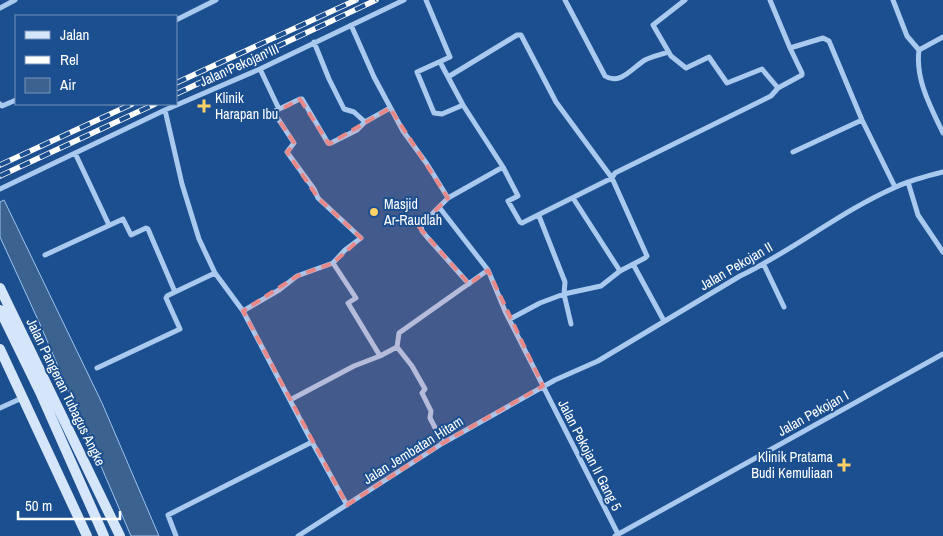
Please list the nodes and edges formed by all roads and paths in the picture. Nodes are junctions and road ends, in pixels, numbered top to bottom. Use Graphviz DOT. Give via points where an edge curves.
graph roads {
  1 [pos="15,0"];
  2 [pos="216,0"];
  3 [pos="404,0"];
  4 [pos="426,0"];
  5 [pos="565,0"];
  6 [pos="685,0"];
  7 [pos="770,0"];
  8 [pos="893,0"];
  9 [pos="0,8"];
  10 [pos="178,19"];
  11 [pos="351,25"];
  12 [pos="943,37"];
  13 [pos="314,42"];
  14 [pos="790,48"];
  15 [pos="919,50"];
  16 [pos="668,52"];
  17 [pos="440,62"];
  18 [pos="260,69"];
  19 [pos="448,77"];
  20 [pos="778,88"];
  21 [pos="15,101"];
  22 [pos="0,104"];
  23 [pos="178,104"];
  24 [pos="177,105"];
  25 [pos="462,105"];
  26 [pos="390,108"];
  27 [pos="279,109"];
  28 [pos="165,110"];
  29 [pos="862,120"];
  30 [pos="365,122"];
  31 [pos="943,133"];
  32 [pos="793,152"];
  33 [pos="75,154"];
  34 [pos="503,166"];
  35 [pos="943,172"];
  36 [pos="612,178"];
  37 [pos="908,182"];
  38 [pos="895,187"];
  39 [pos="0,189"];
  40 [pos="448,198"];
  41 [pos="573,198"];
  42 [pos="439,207"];
  43 [pos="538,216"];
  44 [pos="109,225"];
  45 [pos="943,252"];
  46 [pos="45,255"];
  47 [pos="333,263"];
  48 [pos="633,264"];
  49 [pos="764,265"];
  50 [pos="488,270"];
  51 [pos="620,271"];
  52 [pos="215,273"];
  53 [pos="470,284"];
  54 [pos="0,288"];
  55 [pos="175,292"];
  56 [pos="564,294"];
  57 [pos="784,307"];
  58 [pos="0,310"];
  59 [pos="243,311"];
  60 [pos="510,319"];
  61 [pos="664,321"];
  62 [pos="571,324"];
  63 [pos="397,347"];
  64 [pos="0,349"];
  65 [pos="943,354"];
  66 [pos="380,356"];
  67 [pos="97,368"];
  68 [pos="543,386"];
  69 [pos="22,398"];
  70 [pos="290,400"];
  71 [pos="0,408"];
  72 [pos="312,442"];
  73 [pos="443,443"];
  74 [pos="347,505"];
  75 [pos="616,535"];
  76 [pos="87,536"];
  77 [pos="104,536"];
  78 [pos="120,536"];
  79 [pos="176,536"];
  80 [pos="298,536"];
  1 -- 9 [label="street"];
  2 -- 10 [label="street"];
  3 -- 11 [label="street, Jalan Pekojan III"];
  4 -- 17 [label="street" via="450,57"];
  5 -- 16 [label="street" via="605,76 610,79 627,74 646,60"];
  6 -- 16 [label="street" via="653,25"];
  7 -- 14 [label="street"];
  8 -- 15 [label="street" via="906,36"];
  11 -- 13 [label="street, Jalan Pekojan III"];
  11 -- 26 [label="street"];
  12 -- 15 [label="street"];
  13 -- 18 [label="street, Jalan Pekojan III"];
  13 -- 30 [label="street" via="344,109 354,112"];
  14 -- 20 [label="street" via="802,74"];
  14 -- 29 [label="street" via="823,38 829,41"];
  15 -- 31 [label="street" via="919,76"];
  16 -- 20 [label="street" via="686,68 709,57 728,83 762,69"];
  17 -- 19 [label="street"];
  17 -- 25 [label="street" via="417,72 434,113 442,114"];
  18 -- 23 [label="street, Jalan Pekojan III"];
  18 -- 27 [label="street"];
  19 -- 25 [label="street"];
  19 -- 36 [label="street" via="517,35 521,36 556,102"];
  20 -- 36 [label="street" via="771,96 615,173"];
  21 -- 22 [label="street" via="6,106"];
  24 -- 28 [label="street, Jalan Pekojan III"];
  25 -- 34 [label="street"];
  26 -- 30 [label="street"];
  26 -- 40 [label="street"];
  27 -- 30 [label="street" via="302,100 328,143 357,130"];
  27 -- 47 [label="street" via="275,114 295,144 287,152 318,198 360,238"];
  28 -- 33 [label="street, Jalan Pekojan III"];
  28 -- 52 [label="street" via="182,184 199,239"];
  29 -- 32 [label="street"];
  29 -- 38 [label="street"];
  33 -- 39 [label="street, Jalan Pekojan III"];
  33 -- 44 [label="street"];
  34 -- 40 [label="street"];
  34 -- 43 [label="street" via="518,196 508,201 520,222"];
  35 -- 37 [label="street, Jalan Pekojan II"];
  36 -- 41 [label="street"];
  36 -- 48 [label="street" via="647,256"];
  37 -- 38 [label="street, Jalan Pekojan II"];
  37 -- 45 [label="street" via="918,215"];
  38 -- 49 [label="street, Jalan Pekojan II" via="831,222"];
  40 -- 42 [label="street"];
  41 -- 43 [label="street"];
  41 -- 51 [label="street"];
  42 -- 50 [label="street, Jalan Pekojan II Gang 5"];
  42 -- 53 [label="street" via="422,225 422,231"];
  43 -- 56 [label="street" via="565,282"];
  44 -- 46 [label="street"];
  44 -- 55 [label="street" via="123,219 131,235 148,229"];
  47 -- 59 [label="street" via="297,276"];
  47 -- 66 [label="street" via="356,298 348,302"];
  48 -- 51 [label="street"];
  48 -- 61 [label="street"];
  49 -- 57 [label="street"];
  49 -- 61 [label="street, Jalan Pekojan II"];
  50 -- 53 [label="street"];
  50 -- 60 [label="street, Jalan Pekojan II Gang 5"];
  51 -- 56 [label="street" via="601,286"];
  52 -- 55 [label="street"];
  52 -- 59 [label="street"];
  53 -- 63 [label="street" via="399,333"];
  54 -- 78 [label="street, Jalan Pangeran Tubagus Angke"];
  55 -- 67 [label="street" via="166,298 180,329"];
  56 -- 60 [label="street"];
  56 -- 62 [label="street"];
  58 -- 77 [label="street, Jalan Pangeran Tubagus Angke"];
  59 -- 70 [label="street"];
  60 -- 68 [label="street, Jalan Pekojan II Gang 5"];
  61 -- 68 [label="street, Jalan Pekojan II" via="598,361"];
  63 -- 66 [label="street"];
  63 -- 73 [label="street" via="425,390 422,393 431,411 430,418"];
  64 -- 69 [label="street"];
  65 -- 75 [label="street, Jalan Pekojan I"];
  66 -- 70 [label="street"];
  68 -- 73 [label="street, Jalan Jembatan Hitam"];
  68 -- 75 [label="street, Jalan Pekojan II Gang 5"];
  69 -- 71 [label="street"];
  69 -- 76 [label="street"];
  70 -- 72 [label="street"];
  72 -- 74 [label="street"];
  72 -- 79 [label="street" via="168,515"];
  73 -- 74 [label="street, Jalan Jembatan Hitam"];
  74 -- 80 [label="street, Jalan Jembatan Hitam"];
}
